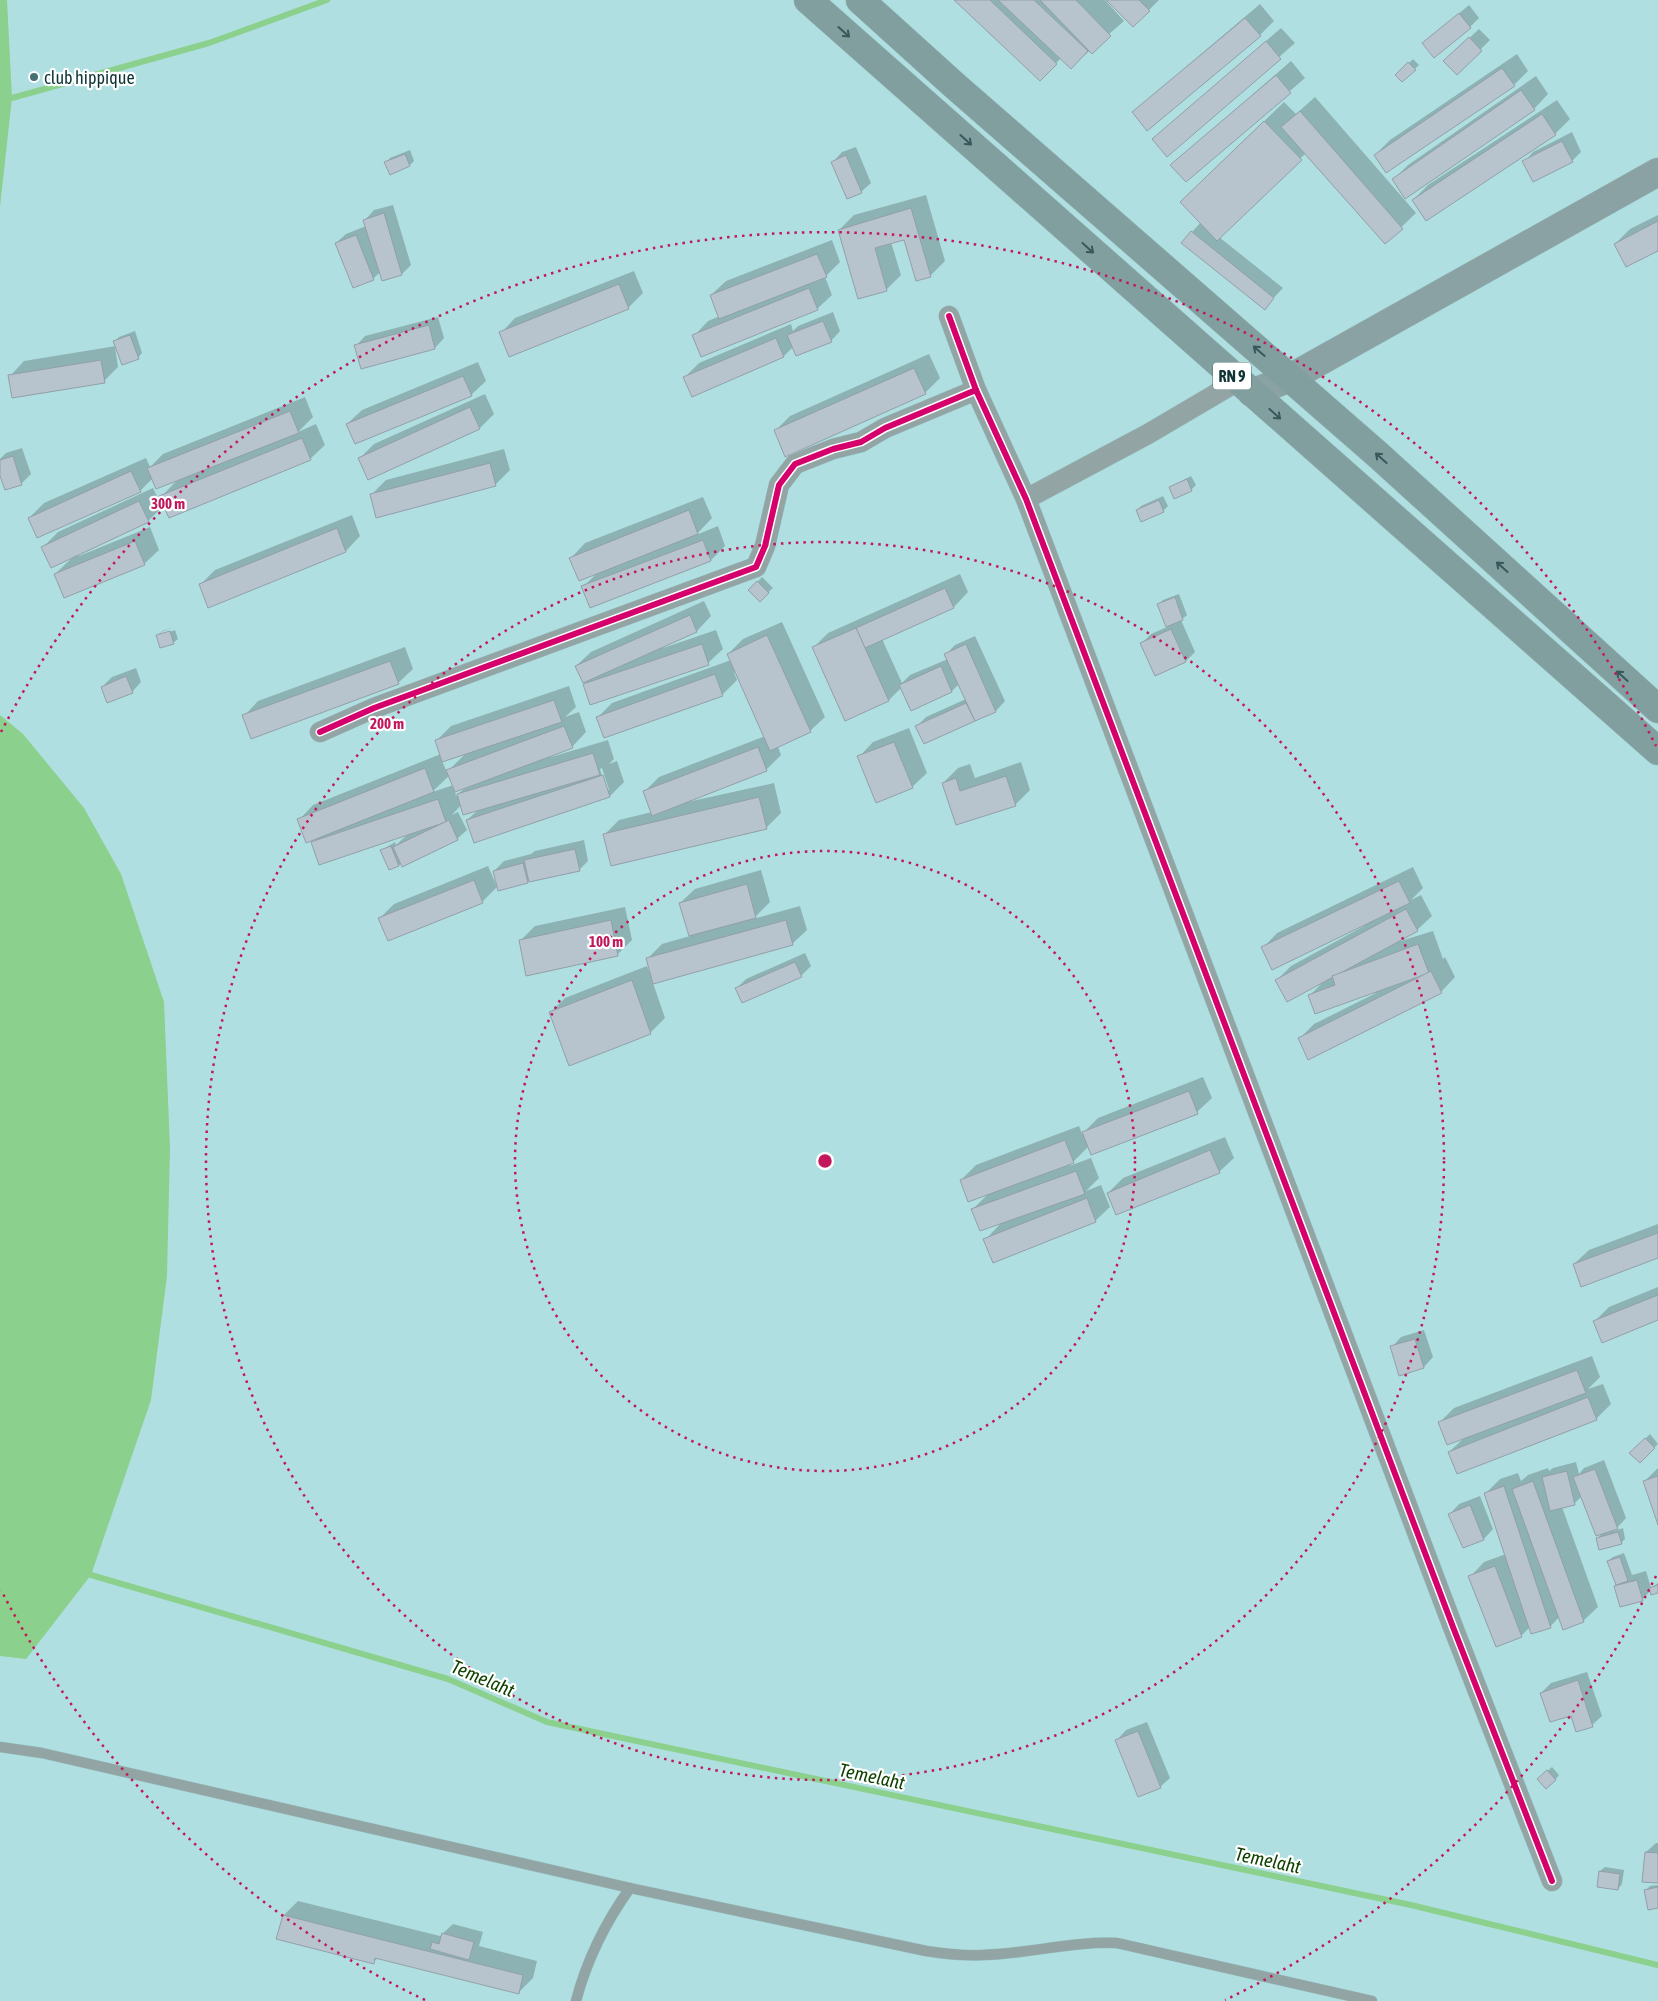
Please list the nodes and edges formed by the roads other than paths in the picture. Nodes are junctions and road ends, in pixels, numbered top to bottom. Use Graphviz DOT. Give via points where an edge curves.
graph roads {
  1 [pos="808,0"];
  2 [pos="860,0"];
  3 [pos="1658,172"];
  4 [pos="949,316"];
  5 [pos="1290,378"];
  6 [pos="1245,387"];
  7 [pos="976,390"];
  8 [pos="1026,499"];
  9 [pos="1658,709"];
  10 [pos="320,732"];
  11 [pos="1658,751"];
  12 [pos="0,1747"];
  13 [pos="1552,1881"];
  14 [pos="630,1888"];
  15 [pos="576,2001"];
  16 [pos="1372,2001"];
  1 -- 6 [label="highway, RN 9, one-way"];
  5 -- 2 [label="highway, RN 9, one-way"];
  3 -- 5 [label="main road"];
  4 -- 7 [label="street"];
  5 -- 6 [label="main road"];
  9 -- 5 [label="highway, RN 9, one-way"];
  6 -- 8 [label="street"];
  6 -- 11 [label="highway, RN 9, one-way"];
  7 -- 8 [label="street"];
  7 -- 10 [label="street" via="885,428 861,442 795,464 779,486 765,546 756,567 374,708"];
  8 -- 13 [label="street" via="1449,1618"];
  12 -- 14 [label="lane" via="42,1753"];
  14 -- 15 [label="lane" via="601,1931"];
  14 -- 16 [label="lane" via="955,1956 1080,1943 1136,1945"];
}
